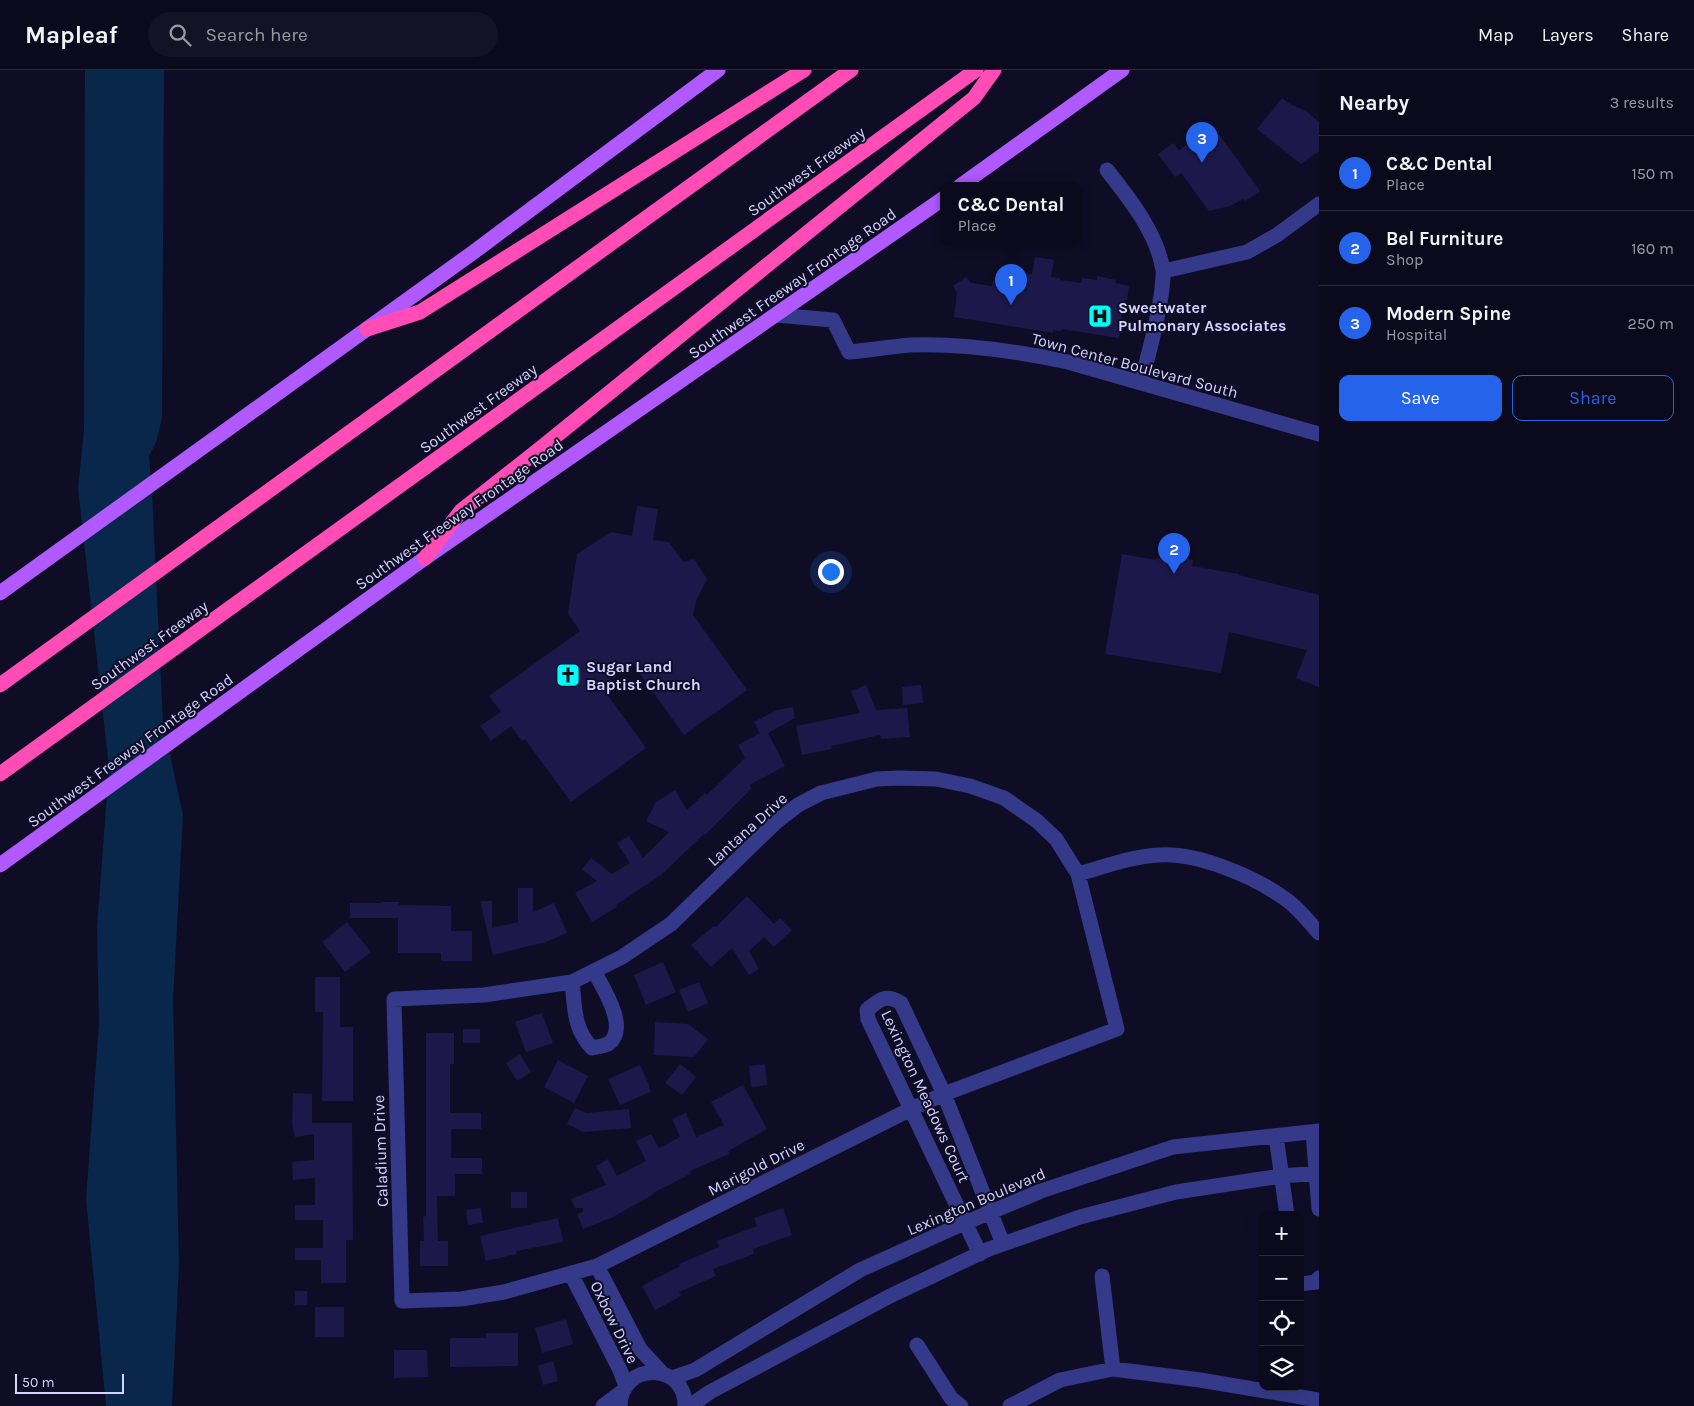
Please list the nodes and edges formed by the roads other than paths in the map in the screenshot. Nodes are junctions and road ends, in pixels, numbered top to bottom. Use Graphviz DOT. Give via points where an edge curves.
graph roads {
  1 [pos="718,70"];
  2 [pos="804,70"];
  3 [pos="851,70"];
  4 [pos="976,70"];
  5 [pos="994,70"];
  6 [pos="1122,70"];
  7 [pos="1108,170"];
  8 [pos="966,182"];
  9 [pos="940,201"];
  10 [pos="1319,204"];
  11 [pos="1164,271"];
  12 [pos="776,315"];
  13 [pos="367,329"];
  14 [pos="1141,384"];
  15 [pos="1319,434"];
  16 [pos="425,558"];
  17 [pos="1,592"];
  18 [pos="0,685"];
  19 [pos="0,774"];
  20 [pos="0,865"];
  21 [pos="1078,874"];
  22 [pos="1319,933"];
  23 [pos="594,971"];
  24 [pos="572,982"];
  25 [pos="394,999"];
  26 [pos="1117,1029"];
  27 [pos="944,1094"];
  28 [pos="911,1109"];
  29 [pos="1316,1132"];
  30 [pos="1276,1136"];
  31 [pos="1317,1173"];
  32 [pos="1281,1176"];
  33 [pos="1319,1209"];
  34 [pos="1286,1211"];
  35 [pos="991,1212"];
  36 [pos="965,1223"];
  37 [pos="1003,1244"];
  38 [pos="980,1254"];
  39 [pos="597,1266"];
  40 [pos="571,1274"];
  41 [pos="1102,1276"];
  42 [pos="1319,1278"];
  43 [pos="1304,1284"];
  44 [pos="402,1301"];
  45 [pos="917,1344"];
  46 [pos="1113,1369"];
  47 [pos="668,1376"];
  48 [pos="1259,1387"];
  49 [pos="1298,1391"];
  50 [pos="623,1395"];
  51 [pos="1319,1400"];
  52 [pos="603,1406"];
  53 [pos="685,1406"];
  54 [pos="690,1406"];
  55 [pos="961,1406"];
  56 [pos="1010,1406"];
  1 -- 13 [label="main road"];
  2 -- 13 [label="highway" via="420,312"];
  3 -- 18 [label="highway"];
  4 -- 19 [label="highway, Southwest Freeway"];
  5 -- 16 [label="highway" via="974,98 461,511"];
  6 -- 8 [label="main road"];
  7 -- 11 [label="street" via="1152,236"];
  9 -- 12 [label="main road, Southwest Freeway Frontage Road"];
  10 -- 11 [label="street" via="1247,252"];
  11 -- 14 [label="street" via="1160,306"];
  12 -- 14 [label="street, Town Center Boulevard South" via="833,320 849,352 910,346 986,348 1068,362"];
  12 -- 16 [label="main road, Southwest Freeway Frontage Road"];
  13 -- 17 [label="main road"];
  14 -- 15 [label="street, Town Center Boulevard South"];
  16 -- 20 [label="main road, Southwest Freeway Frontage Road"];
  21 -- 22 [label="street" via="1160,855 1214,863 1286,898"];
  21 -- 23 [label="street, Lantana Drive" via="1056,839 1004,798 936,779 877,779 821,793 798,805 776,822 671,924 622,958"];
  21 -- 26 [label="street, Lantana Drive"];
  23 -- 24 [label="street, Lantana Drive"];
  23 -- 24 [label="street" via="616,1016 616,1034 608,1044 592,1048 584,1039 578,1026"];
  24 -- 25 [label="street, Lantana Drive" via="484,995"];
  25 -- 44 [label="street, Caladium Drive"];
  26 -- 27 [label="street, Marigold Drive"];
  27 -- 28 [label="street, Marigold Drive"];
  27 -- 28 [label="street, Lexington Meadows Court" via="901,1003 893,998 880,999 867,1010 868,1019"];
  27 -- 35 [label="street, Lexington Meadows Court"];
  28 -- 36 [label="street, Lexington Meadows Court"];
  28 -- 39 [label="street, Marigold Drive"];
  29 -- 30 [label="street, Lexington Boulevard"];
  29 -- 31 [label="street"];
  30 -- 32 [label="street"];
  30 -- 35 [label="street, Lexington Boulevard" via="1174,1148 1041,1191"];
  31 -- 32 [label="street"];
  31 -- 33 [label="street"];
  32 -- 34 [label="street"];
  32 -- 37 [label="street" via="1176,1192 1080,1218"];
  35 -- 36 [label="street, Lexington Boulevard"];
  35 -- 37 [label="street, Lexington Meadows Court"];
  36 -- 38 [label="street, Lexington Meadows Court"];
  36 -- 47 [label="street, Lexington Boulevard" via="860,1270 695,1370"];
  37 -- 38 [label="street"];
  38 -- 54 [label="street" via="890,1296 710,1392"];
  39 -- 40 [label="street, Marigold Drive"];
  39 -- 47 [label="street, Oxbow Drive" via="640,1349"];
  40 -- 44 [label="street, Marigold Drive" via="504,1292"];
  40 -- 50 [label="street, Oxbow Drive" via="620,1370"];
  41 -- 46 [label="street"];
  42 -- 43 [label="street" via="1316,1282"];
  45 -- 55 [label="street" via="952,1398"];
  46 -- 48 [label="street"];
  46 -- 56 [label="street" via="1060,1380"];
  47 -- 50 [label="street, Lexington Boulevard" via="646,1372 631,1380"];
  47 -- 53 [label="street, Oxbow Drive" via="683,1392"];
  49 -- 51 [label="street"];
  50 -- 52 [label="street"];
}
